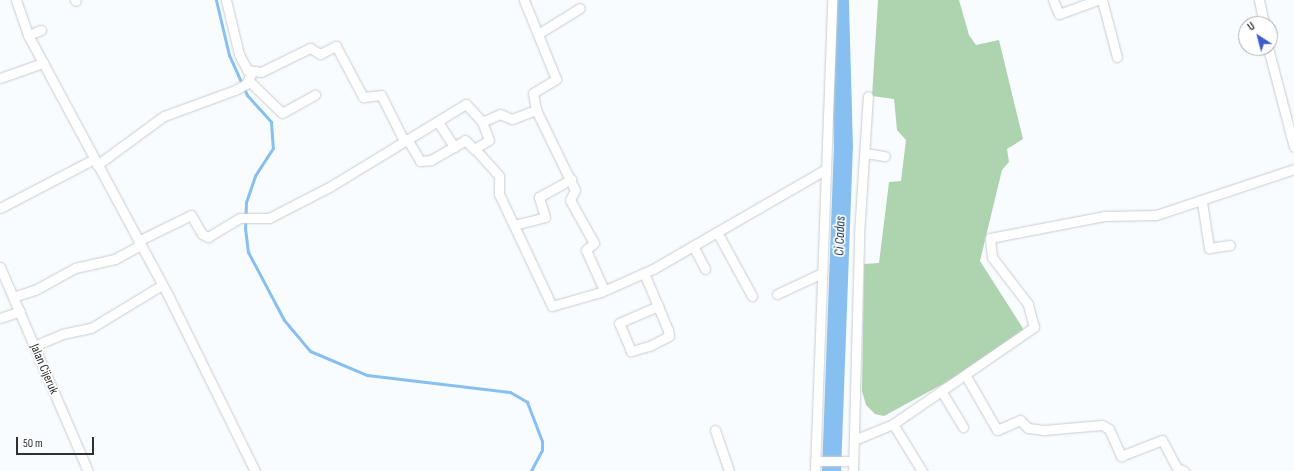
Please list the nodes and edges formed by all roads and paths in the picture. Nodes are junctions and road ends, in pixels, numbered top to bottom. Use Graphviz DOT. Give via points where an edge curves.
graph roads {
  1 [pos="16,0"];
  2 [pos="226,0"];
  3 [pos="524,0"];
  4 [pos="832,0"];
  5 [pos="1053,0"];
  6 [pos="1097,0"];
  7 [pos="1102,0"];
  8 [pos="1260,0"];
  9 [pos="580,8"];
  10 [pos="1263,16"];
  11 [pos="41,30"];
  12 [pos="538,34"];
  13 [pos="28,35"];
  14 [pos="1270,56"];
  15 [pos="1117,57"];
  16 [pos="43,63"];
  17 [pos="0,78"];
  18 [pos="246,81"];
  19 [pos="315,95"];
  20 [pos="868,96"];
  21 [pos="536,110"];
  22 [pos="438,122"];
  23 [pos="482,122"];
  24 [pos="405,140"];
  25 [pos="454,147"];
  26 [pos="1294,147"];
  27 [pos="475,149"];
  28 [pos="865,154"];
  29 [pos="885,156"];
  30 [pos="95,162"];
  31 [pos="826,169"];
  32 [pos="1294,169"];
  33 [pos="571,179"];
  34 [pos="1202,202"];
  35 [pos="0,208"];
  36 [pos="514,225"];
  37 [pos="717,232"];
  38 [pos="139,243"];
  39 [pos="1230,245"];
  40 [pos="692,246"];
  41 [pos="0,267"];
  42 [pos="705,269"];
  43 [pos="644,273"];
  44 [pos="822,273"];
  45 [pos="162,285"];
  46 [pos="604,290"];
  47 [pos="777,294"];
  48 [pos="752,296"];
  49 [pos="13,297"];
  50 [pos="658,306"];
  51 [pos="20,311"];
  52 [pos="0,318"];
  53 [pos="34,346"];
  54 [pos="966,376"];
  55 [pos="942,392"];
  56 [pos="893,424"];
  57 [pos="963,427"];
  58 [pos="715,430"];
  59 [pos="854,440"];
  60 [pos="851,460"];
  61 [pos="818,461"];
  62 [pos="88,471"];
  63 [pos="255,471"];
  64 [pos="729,471"];
  65 [pos="815,471"];
  66 [pos="853,471"];
  67 [pos="922,471"];
  68 [pos="1184,471"];
  1 -- 13 [label="street"];
  2 -- 18 [label="street"];
  3 -- 12 [label="street"];
  4 -- 31 [label="street"];
  5 -- 6 [label="street" via="1059,14"];
  7 -- 15 [label="street"];
  8 -- 10 [label="street"];
  9 -- 12 [label="street"];
  11 -- 13 [label="street"];
  12 -- 21 [label="street" via="556,79 533,93"];
  13 -- 16 [label="street"];
  14 -- 26 [label="street"];
  16 -- 17 [label="street"];
  16 -- 30 [label="street"];
  18 -- 19 [label="street" via="282,113"];
  18 -- 24 [label="street" via="310,48 320,54 336,46 363,97 381,95"];
  18 -- 30 [label="street" via="164,116"];
  20 -- 28 [label="street"];
  21 -- 23 [label="street" via="512,119 500,114"];
  21 -- 33 [label="street"];
  22 -- 23 [label="street" via="468,104"];
  22 -- 24 [label="street"];
  22 -- 25 [label="street"];
  23 -- 27 [label="street" via="491,139"];
  24 -- 25 [label="street" via="422,161 433,159"];
  24 -- 38 [label="street" via="331,186 269,218 243,217 208,237 202,234 191,215"];
  25 -- 27 [label="street" via="466,140"];
  27 -- 36 [label="street" via="499,176 499,194"];
  28 -- 29 [label="street"];
  28 -- 59 [label="street"];
  30 -- 35 [label="street"];
  30 -- 38 [label="street"];
  31 -- 37 [label="street"];
  31 -- 44 [label="street"];
  32 -- 34 [label="street"];
  33 -- 36 [label="street" via="539,197 545,217"];
  33 -- 46 [label="street" via="575,192 570,200 594,243 586,250"];
  34 -- 39 [label="street" via="1209,248"];
  34 -- 54 [label="street" via="1156,215 1104,216 990,238 992,256 1028,304 1035,324"];
  36 -- 46 [label="street" via="550,305"];
  37 -- 40 [label="street"];
  37 -- 48 [label="street"];
  38 -- 45 [label="street"];
  38 -- 49 [label="street" via="115,259 75,268 35,290"];
  40 -- 42 [label="street"];
  40 -- 43 [label="street"];
  41 -- 49 [label="street, Jalan Cijeruk"];
  43 -- 46 [label="street"];
  43 -- 50 [label="street"];
  44 -- 47 [label="street"];
  44 -- 61 [label="street"];
  45 -- 53 [label="street" via="91,328 62,334"];
  45 -- 63 [label="street"];
  49 -- 51 [label="street, Jalan Cijeruk"];
  50 -- 50 [label="street" via="669,336 631,351 619,323"];
  51 -- 52 [label="street"];
  51 -- 53 [label="street, Jalan Cijeruk"];
  53 -- 62 [label="street, Jalan Cijeruk"];
  54 -- 55 [label="street"];
  54 -- 68 [label="street" via="997,430 1020,420 1028,428 1044,430 1102,425 1109,429 1121,456 1162,440 1177,468"];
  55 -- 56 [label="street"];
  55 -- 57 [label="street"];
  56 -- 59 [label="street"];
  56 -- 67 [label="street"];
  58 -- 64 [label="street"];
  59 -- 60 [label="street"];
  60 -- 61 [label="street"];
  60 -- 66 [label="street"];
  61 -- 65 [label="street"];
}
